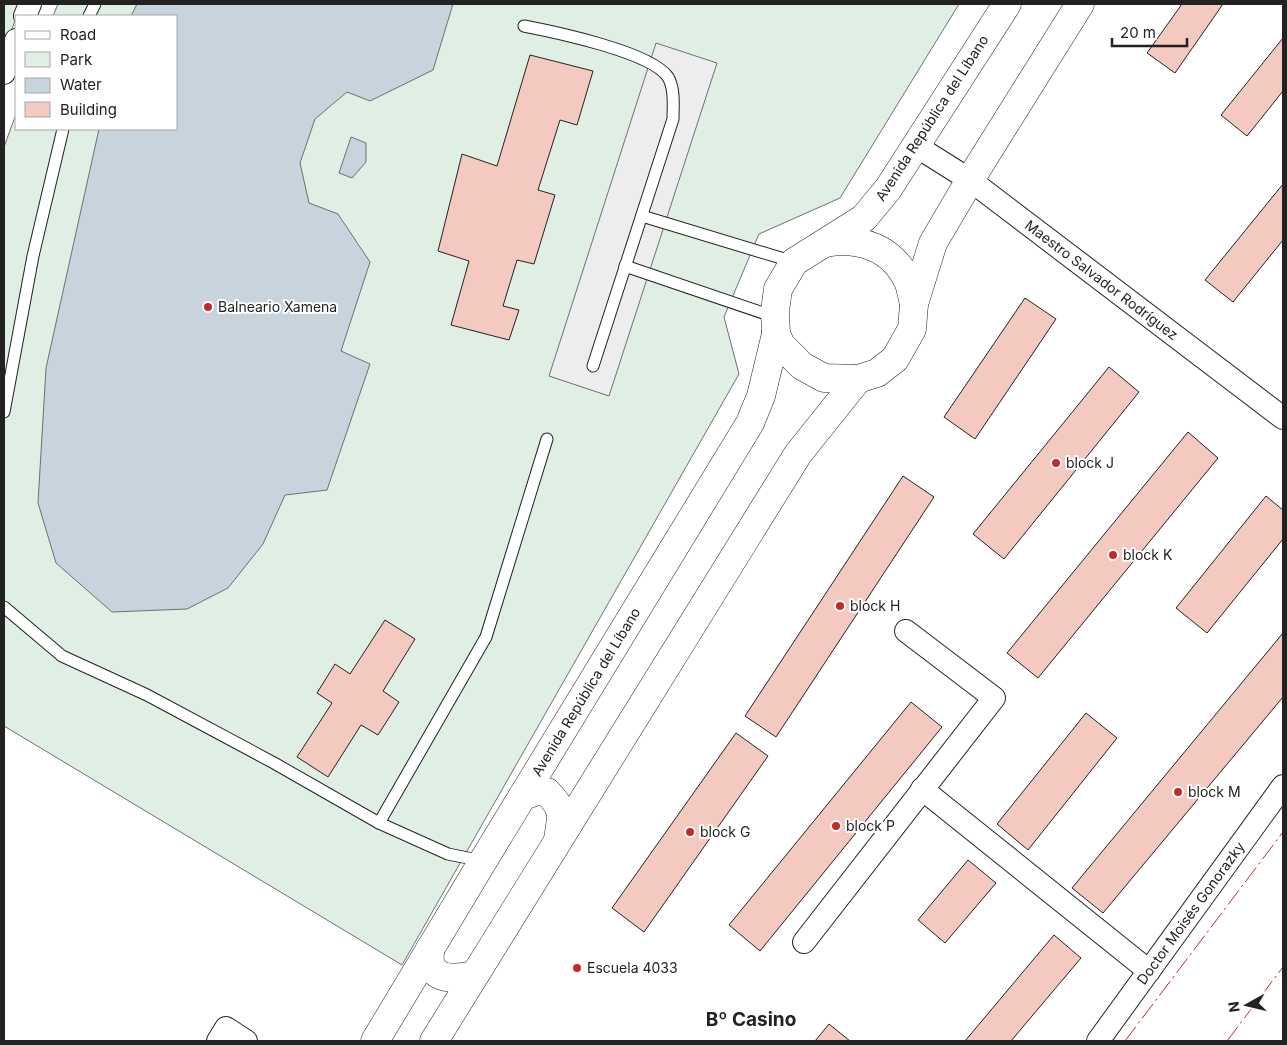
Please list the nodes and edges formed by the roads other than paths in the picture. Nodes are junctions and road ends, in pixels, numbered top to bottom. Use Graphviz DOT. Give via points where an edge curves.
graph roads {
  1 [pos="1008,4"];
  2 [pos="1080,4"];
  3 [pos="524,26"];
  4 [pos="15,43"];
  5 [pos="4,73"];
  6 [pos="63,130"];
  7 [pos="916,146"];
  8 [pos="970,180"];
  9 [pos="642,216"];
  10 [pos="825,243"];
  11 [pos="794,262"];
  12 [pos="625,266"];
  13 [pos="914,304"];
  14 [pos="776,326"];
  15 [pos="593,366"];
  16 [pos="858,379"];
  17 [pos="4,412"];
  18 [pos="1283,418"];
  19 [pos="547,439"];
  20 [pos="4,607"];
  21 [pos="906,631"];
  22 [pos="1283,786"];
  23 [pos="922,788"];
  24 [pos="523,796"];
  25 [pos="379,823"];
  26 [pos="558,841"];
  27 [pos="483,861"];
  28 [pos="804,942"];
  29 [pos="430,949"];
  30 [pos="1149,971"];
  31 [pos="475,975"];
  32 [pos="222,1035"];
  33 [pos="246,1041"];
  34 [pos="376,1041"];
  35 [pos="434,1041"];
  36 [pos="1098,1041"];
  1 -- 7 [label="street, Avenida República del Líbano"];
  2 -- 8 [label="street"];
  3 -- 9 [label="lane" via="574,36 639,57 658,67 668,78 673,96 673,119"];
  4 -- 5 [label="street"];
  6 -- 17 [label="lane"];
  7 -- 8 [label="street, Maestro Salvador Rodríguez"];
  7 -- 10 [label="street, Avenida República del Líbano" via="864,218"];
  8 -- 13 [label="street" via="934,243"];
  8 -- 18 [label="street, Maestro Salvador Rodríguez"];
  9 -- 11 [label="lane"];
  9 -- 12 [label="lane"];
  10 -- 11 [label="street"];
  10 -- 13 [label="street" via="840,240 870,244 892,258 909,282"];
  11 -- 14 [label="street" via="778,289"];
  12 -- 14 [label="lane"];
  12 -- 15 [label="lane"];
  13 -- 16 [label="street" via="912,329 895,359 877,373"];
  14 -- 16 [label="street" via="781,345 802,366 824,378"];
  14 -- 24 [label="street, Avenida República del Líbano" via="761,396 750,423"];
  16 -- 26 [label="street" via="798,454"];
  19 -- 25 [label="lane" via="486,637"];
  20 -- 25 [label="lane" via="62,656 147,695"];
  21 -- 23 [label="street" via="994,698"];
  22 -- 30 [label="street, Doctor Moisés Gonorazky"];
  23 -- 28 [label="street"];
  23 -- 30 [label="street"];
  24 -- 26 [label="street" via="537,791 547,792 558,803 561,815"];
  24 -- 27 [label="street, Avenida República del Líbano"];
  25 -- 27 [label="lane" via="448,854"];
  26 -- 31 [label="street"];
  27 -- 29 [label="street, Avenida República del Líbano"];
  29 -- 31 [label="street" via="430,964 436,973 449,979"];
  29 -- 34 [label="street, Avenida República del Líbano"];
  30 -- 36 [label="street, Doctor Moisés Gonorazky"];
  31 -- 35 [label="street"];
  32 -- 33 [label="street"];
}
